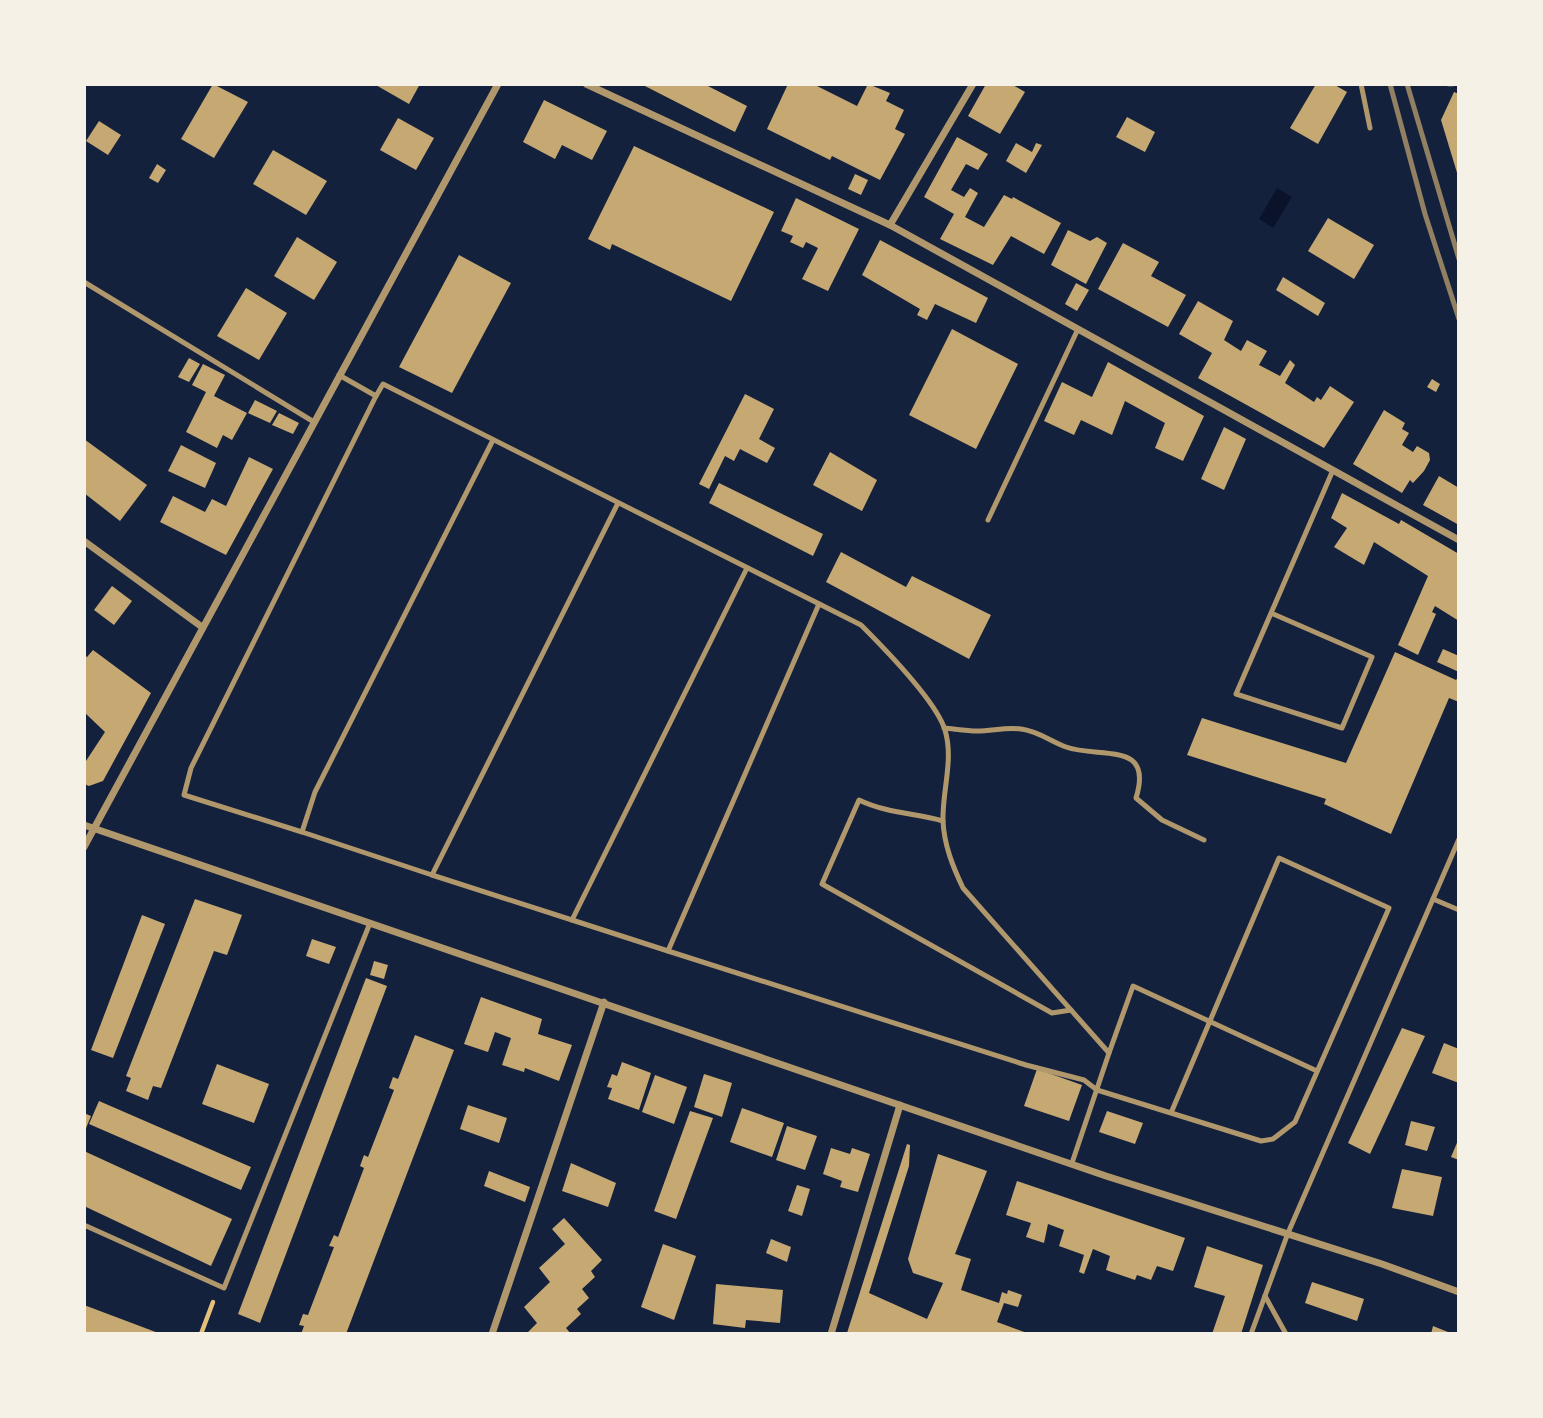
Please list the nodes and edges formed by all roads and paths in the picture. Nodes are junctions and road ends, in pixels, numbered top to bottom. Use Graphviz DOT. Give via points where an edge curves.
graph roads {
  1 [pos="498,84"];
  2 [pos="586,84"];
  3 [pos="973,84"];
  4 [pos="1361,84"];
  5 [pos="1370,128"];
  6 [pos="890,225"];
  7 [pos="84,282"];
  8 [pos="1078,329"];
  9 [pos="339,375"];
  10 [pos="376,396"];
  11 [pos="314,422"];
  12 [pos="493,440"];
  13 [pos="1333,470"];
  14 [pos="618,503"];
  15 [pos="988,520"];
  16 [pos="1459,540"];
  17 [pos="84,541"];
  18 [pos="747,568"];
  19 [pos="819,604"];
  20 [pos="1271,613"];
  21 [pos="202,627"];
  22 [pos="944,728"];
  23 [pos="943,821"];
  24 [pos="84,825"];
  25 [pos="92,829"];
  26 [pos="302,832"];
  27 [pos="1459,839"];
  28 [pos="1203,840"];
  29 [pos="84,847"];
  30 [pos="432,875"];
  31 [pos="1433,899"];
  32 [pos="1459,910"];
  33 [pos="572,919"];
  34 [pos="370,923"];
  35 [pos="668,951"];
  36 [pos="604,1002"];
  37 [pos="1071,1010"];
  38 [pos="1210,1021"];
  39 [pos="1109,1052"];
  40 [pos="1317,1071"];
  41 [pos="1097,1090"];
  42 [pos="900,1105"];
  43 [pos="1171,1113"];
  44 [pos="1072,1163"];
  45 [pos="84,1225"];
  46 [pos="1288,1233"];
  47 [pos="219,1286"];
  48 [pos="1459,1292"];
  49 [pos="1265,1296"];
  50 [pos="201,1334"];
  51 [pos="492,1334"];
  52 [pos="831,1334"];
  53 [pos="1251,1334"];
  54 [pos="1286,1334"];
  1 -- 9 [label="street"];
  2 -- 6 [label="street"];
  3 -- 6 [label="street"];
  4 -- 5 [label="lane"];
  6 -- 8 [label="street"];
  7 -- 11 [label="lane"];
  8 -- 13 [label="street"];
  8 -- 15 [label="lane"];
  9 -- 10 [label="lane"];
  9 -- 11 [label="street"];
  10 -- 12 [label="lane" via="383,384"];
  10 -- 26 [label="lane" via="191,768 184,795"];
  11 -- 21 [label="street"];
  12 -- 14 [label="lane"];
  12 -- 26 [label="lane" via="315,792"];
  13 -- 16 [label="street"];
  13 -- 20 [label="lane"];
  14 -- 18 [label="lane"];
  14 -- 30 [label="lane"];
  17 -- 21 [label="street"];
  18 -- 19 [label="lane"];
  18 -- 33 [label="lane"];
  19 -- 22 [label="lane" via="861,625"];
  19 -- 35 [label="lane"];
  20 -- 20 [label="lane" via="1236,694 1342,728 1372,657"];
  21 -- 25 [label="street"];
  22 -- 23 [label="lane" via="949,750"];
  22 -- 28 [label="lane" via="1021,729 1044,734 1067,747 1120,754 1136,764 1142,779 1136,798 1147,810"];
  23 -- 37 [label="lane" via="950,861 963,888"];
  23 -- 37 [label="lane" via="882,811 859,800 822,884 1052,1013"];
  24 -- 25 [label="street"];
  25 -- 29 [label="street"];
  25 -- 34 [label="street"];
  26 -- 30 [label="lane"];
  27 -- 31 [label="lane"];
  30 -- 33 [label="lane"];
  31 -- 32 [label="lane"];
  31 -- 46 [label="lane"];
  33 -- 35 [label="lane"];
  34 -- 36 [label="street"];
  34 -- 47 [label="lane" via="224,1288"];
  35 -- 41 [label="lane" via="1084,1080"];
  36 -- 42 [label="street"];
  36 -- 51 [label="street"];
  37 -- 39 [label="lane"];
  38 -- 39 [label="lane" via="1133,986"];
  38 -- 40 [label="lane"];
  38 -- 40 [label="lane" via="1279,858 1389,908"];
  38 -- 43 [label="lane"];
  39 -- 41 [label="lane"];
  40 -- 43 [label="lane" via="1295,1122 1273,1139 1261,1141"];
  41 -- 43 [label="lane"];
  41 -- 44 [label="lane"];
  42 -- 44 [label="street"];
  42 -- 52 [label="street"];
  44 -- 46 [label="street"];
  45 -- 47 [label="lane"];
  46 -- 48 [label="street"];
  46 -- 49 [label="lane"];
  47 -- 50 [label="path"];
  49 -- 53 [label="lane"];
  49 -- 54 [label="lane"];
}
